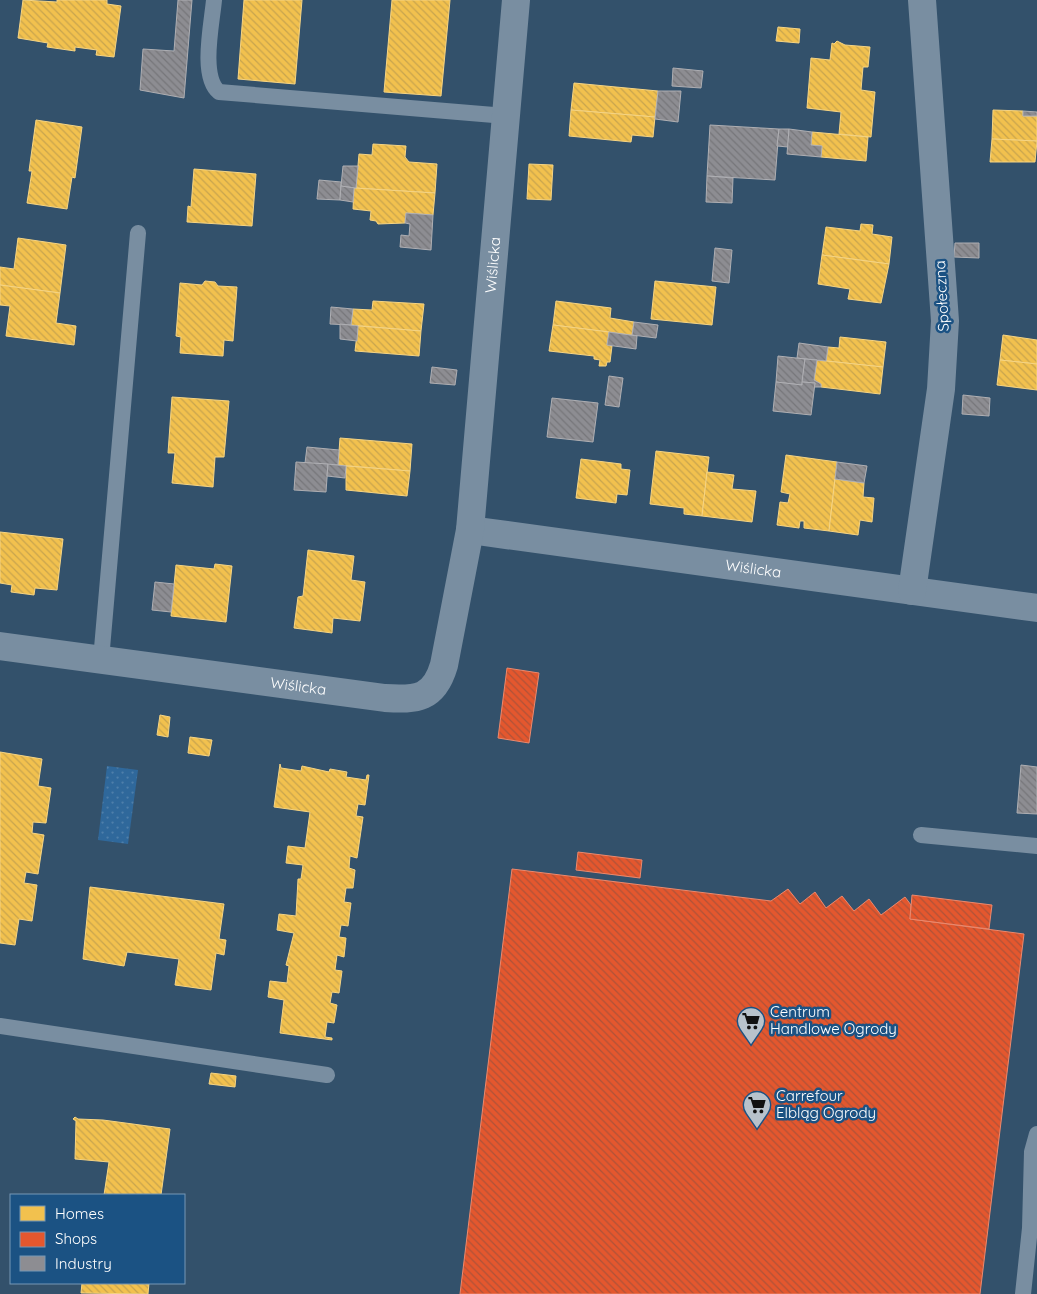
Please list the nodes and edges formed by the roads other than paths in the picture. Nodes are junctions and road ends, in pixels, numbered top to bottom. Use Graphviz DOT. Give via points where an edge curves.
graph roads {
  1 [pos="214,0"];
  2 [pos="516,0"];
  3 [pos="922,0"];
  4 [pos="506,116"];
  5 [pos="138,233"];
  6 [pos="470,530"];
  7 [pos="912,591"];
  8 [pos="1037,608"];
  9 [pos="0,646"];
  10 [pos="101,660"];
  11 [pos="921,835"];
  12 [pos="1037,846"];
  13 [pos="0,1026"];
  14 [pos="326,1075"];
  15 [pos="1037,1134"];
  16 [pos="1037,1203"];
  17 [pos="1030,1228"];
  18 [pos="1023,1294"];
  1 -- 4 [label="lane" via="208,74 218,92"];
  2 -- 4 [label="street, Wiślicka"];
  3 -- 7 [label="street, Społeczna" via="945,329 941,389"];
  4 -- 6 [label="street, Wiślicka"];
  5 -- 10 [label="lane"];
  6 -- 7 [label="street, Wiślicka"];
  6 -- 10 [label="street, Wiślicka" via="454,621 440,677 429,692 414,698 386,698"];
  7 -- 8 [label="street, Wiślicka"];
  9 -- 10 [label="street, Wiślicka"];
  11 -- 12 [label="lane"];
  13 -- 14 [label="lane"];
  15 -- 17 [label="lane" via="1032,1152"];
  16 -- 17 [label="lane"];
  17 -- 18 [label="lane"];
}
